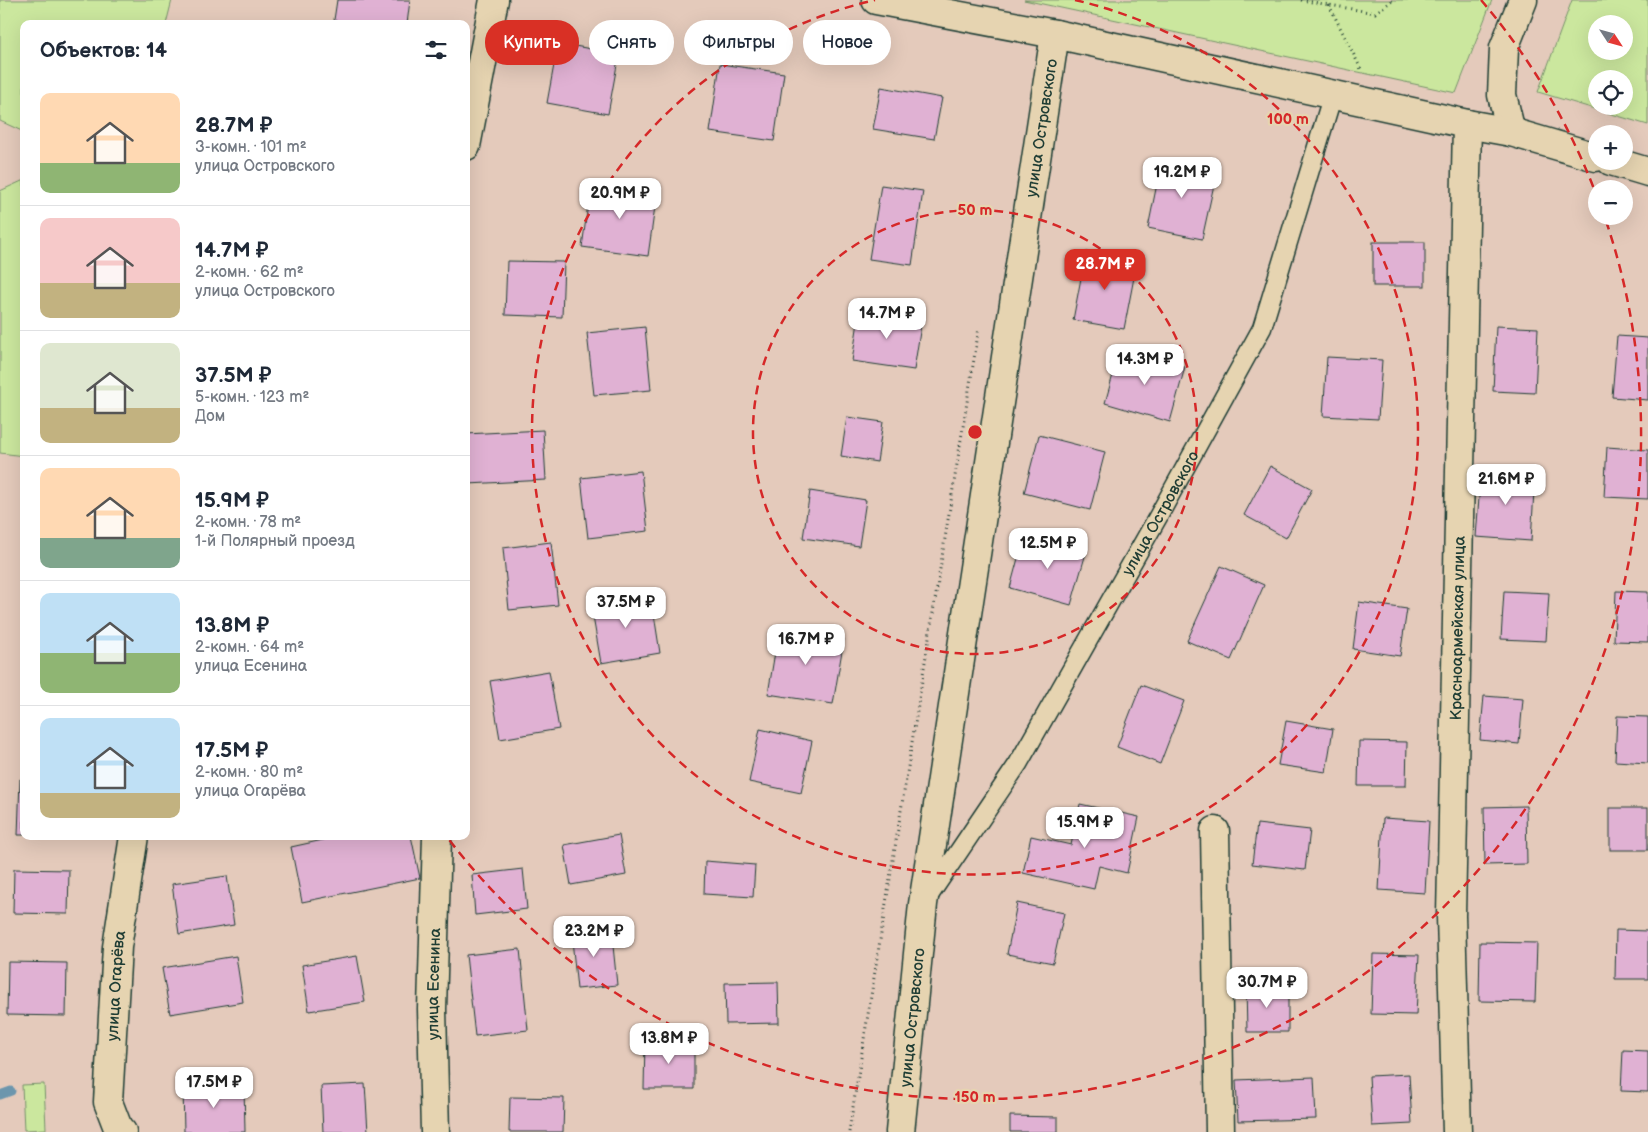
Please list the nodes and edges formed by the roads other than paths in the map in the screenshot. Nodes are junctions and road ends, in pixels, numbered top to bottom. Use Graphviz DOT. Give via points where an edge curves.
graph roads {
  1 [pos="494,0"];
  2 [pos="876,0"];
  3 [pos="1523,0"];
  4 [pos="1055,34"];
  5 [pos="1333,94"];
  6 [pos="1467,124"];
  7 [pos="470,125"];
  8 [pos="1511,132"];
  9 [pos="1588,155"];
  10 [pos="1633,168"];
  11 [pos="1648,172"];
  12 [pos="1215,831"];
  13 [pos="133,840"];
  14 [pos="437,840"];
  15 [pos="924,904"];
  16 [pos="122,1132"];
  17 [pos="435,1132"];
  18 [pos="900,1132"];
  19 [pos="1220,1132"];
  20 [pos="1457,1132"];
  1 -- 7 [label="street"];
  2 -- 4 [label="street"];
  3 -- 8 [label="street" via="1504,48 1502,95"];
  4 -- 5 [label="street"];
  4 -- 15 [label="street, улица Островского"];
  5 -- 6 [label="street"];
  5 -- 15 [label="lane, улица Островского" via="1262,328 1018,764"];
  6 -- 8 [label="street"];
  6 -- 20 [label="street, Красноармейская улица" via="1451,916"];
  8 -- 9 [label="street"];
  10 -- 11 [label="street"];
  12 -- 19 [label="street"];
  13 -- 16 [label="street, улица Огарёва" via="117,947 108,1102"];
  14 -- 17 [label="street, улица Есенина" via="432,1009"];
  15 -- 18 [label="street, улица Островского"];
}
